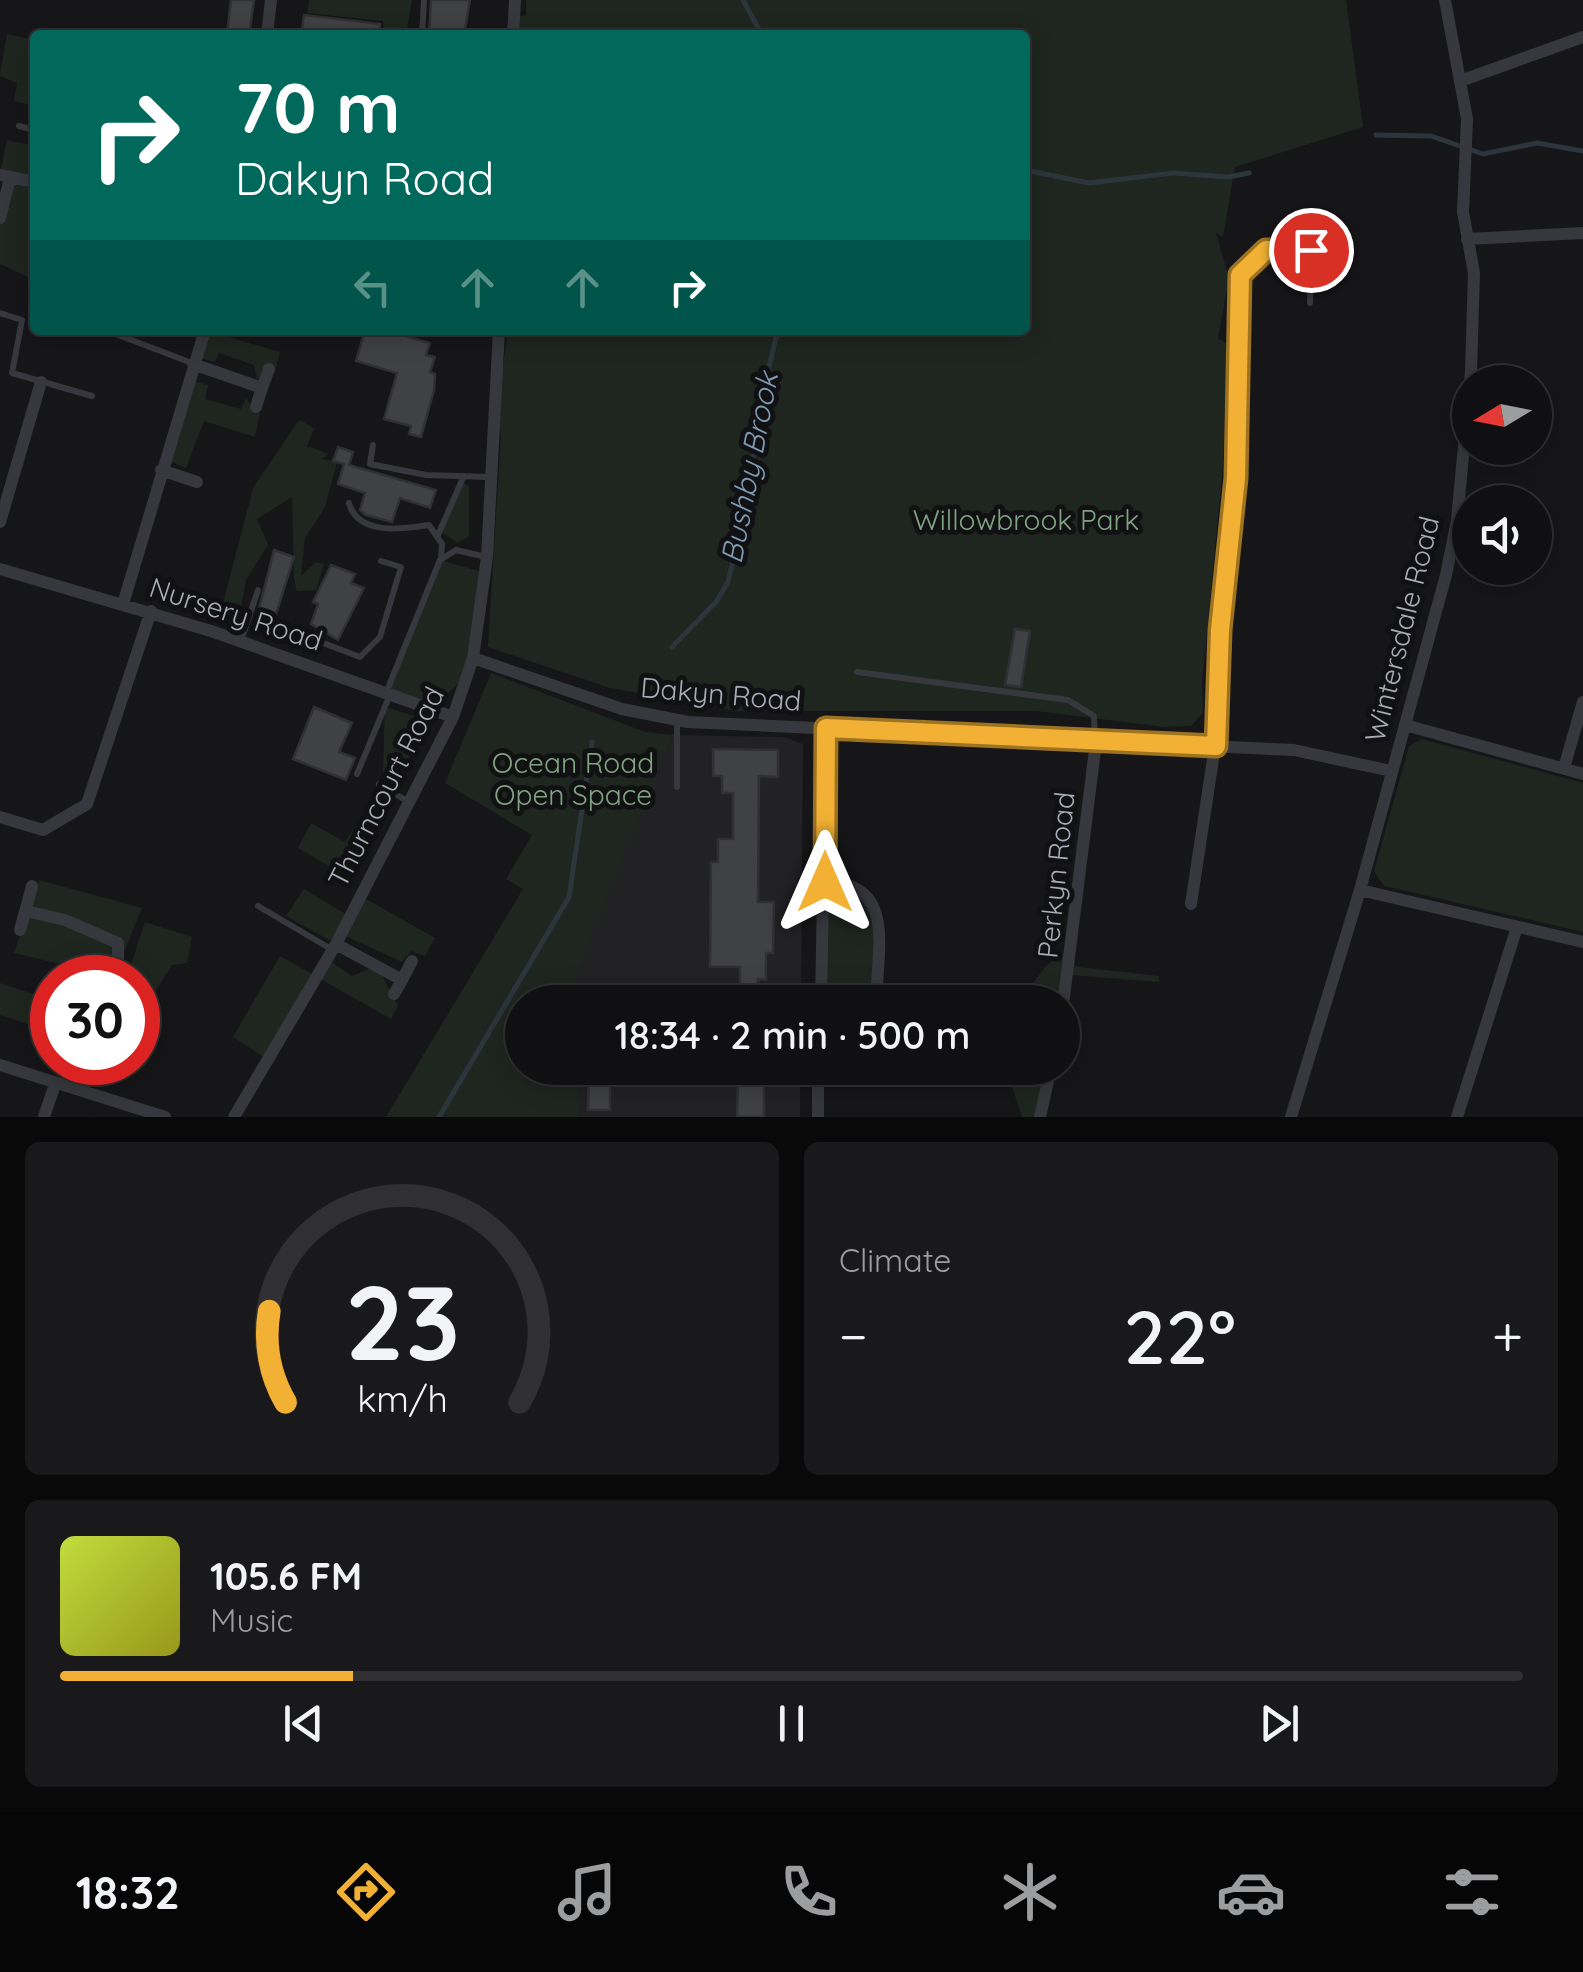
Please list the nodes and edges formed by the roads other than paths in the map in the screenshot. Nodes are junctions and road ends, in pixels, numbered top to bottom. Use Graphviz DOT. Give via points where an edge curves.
graph roads {
  1 [pos="271,0"];
  2 [pos="424,0"];
  3 [pos="515,0"];
  4 [pos="1445,0"];
  5 [pos="268,30"];
  6 [pos="422,30"];
  7 [pos="513,30"];
  8 [pos="1583,37"];
  9 [pos="1463,80"];
  10 [pos="19,126"];
  11 [pos="30,129"];
  12 [pos="5,176"];
  13 [pos="30,181"];
  14 [pos="0,218"];
  15 [pos="1583,233"];
  16 [pos="1467,239"];
  17 [pos="1315,250"];
  18 [pos="1310,304"];
  19 [pos="0,314"];
  20 [pos="126,335"];
  21 [pos="203,335"];
  22 [pos="499,335"];
  23 [pos="193,364"];
  24 [pos="269,369"];
  25 [pos="42,382"];
  26 [pos="262,388"];
  27 [pos="92,396"];
  28 [pos="256,407"];
  29 [pos="373,445"];
  30 [pos="161,470"];
  31 [pos="492,477"];
  32 [pos="463,478"];
  33 [pos="198,482"];
  34 [pos="349,503"];
  35 [pos="0,522"];
  36 [pos="438,536"];
  37 [pos="487,558"];
  38 [pos="440,560"];
  39 [pos="381,561"];
  40 [pos="0,569"];
  41 [pos="258,590"];
  42 [pos="123,604"];
  43 [pos="151,612"];
  44 [pos="284,628"];
  45 [pos="241,641"];
  46 [pos="473,658"];
  47 [pos="857,672"];
  48 [pos="388,695"];
  49 [pos="1583,702"];
  50 [pos="453,716"];
  51 [pos="677,721"];
  52 [pos="1405,725"];
  53 [pos="826,728"];
  54 [pos="1096,742"];
  55 [pos="1216,746"];
  56 [pos="1564,768"];
  57 [pos="1391,771"];
  58 [pos="357,774"];
  59 [pos="1583,774"];
  60 [pos="379,784"];
  61 [pos="678,787"];
  62 [pos="408,802"];
  63 [pos="0,817"];
  64 [pos="825,882"];
  65 [pos="32,886"];
  66 [pos="1360,890"];
  67 [pos="1191,904"];
  68 [pos="258,906"];
  69 [pos="26,911"];
  70 [pos="1518,927"];
  71 [pos="20,930"];
  72 [pos="1583,942"];
  73 [pos="334,947"];
  74 [pos="118,955"];
  75 [pos="412,961"];
  76 [pos="402,980"];
  77 [pos="821,985"];
  78 [pos="876,985"];
  79 [pos="1066,985"];
  80 [pos="394,994"];
  81 [pos="0,1065"];
  82 [pos="30,1075"];
  83 [pos="55,1085"];
  84 [pos="58,1085"];
  85 [pos="85,1085"];
  86 [pos="818,1085"];
  87 [pos="1047,1085"];
  88 [pos="83,1092"];
  89 [pos="44,1117"];
  90 [pos="165,1117"];
  91 [pos="234,1117"];
  92 [pos="818,1117"];
  93 [pos="1040,1117"];
  94 [pos="1291,1117"];
  95 [pos="1457,1117"];
  1 -- 5 [label="street"];
  2 -- 6 [label="lane"];
  3 -- 7 [label="street"];
  4 -- 9 [label="street, Wintersdale Road"];
  8 -- 9 [label="street"];
  9 -- 16 [label="street, Wintersdale Road"];
  10 -- 11 [label="lane"];
  12 -- 13 [label="street"];
  12 -- 14 [label="street"];
  15 -- 16 [label="street"];
  16 -- 52 [label="street, Wintersdale Road" via="1474,323 1456,520"];
  17 -- 18 [label="lane"];
  17 -- 55 [label="street" via="1266,250 1240,275 1236,478"];
  19 -- 25 [label="lane" via="22,320 12,372"];
  20 -- 23 [label="lane"];
  21 -- 23 [label="street"];
  22 -- 31 [label="street, Thurncourt Road"];
  23 -- 26 [label="street"];
  23 -- 30 [label="street"];
  24 -- 26 [label="street"];
  25 -- 27 [label="lane"];
  25 -- 35 [label="street"];
  26 -- 28 [label="street"];
  29 -- 32 [label="lane" via="370,464"];
  30 -- 33 [label="street"];
  30 -- 42 [label="street"];
  31 -- 32 [label="lane"];
  31 -- 37 [label="street, Thurncourt Road"];
  32 -- 36 [label="lane"];
  34 -- 36 [label="lane" via="364,522 388,529 429,524"];
  36 -- 38 [label="lane"];
  37 -- 38 [label="lane" via="456,550"];
  37 -- 46 [label="street, Thurncourt Road"];
  38 -- 48 [label="lane"];
  39 -- 44 [label="lane" via="401,567 380,637 360,657"];
  40 -- 42 [label="street, Nursery Road"];
  41 -- 45 [label="lane"];
  42 -- 43 [label="street, Nursery Road"];
  43 -- 45 [label="street, Nursery Road"];
  43 -- 63 [label="street" via="87,804 43,830"];
  45 -- 48 [label="street, Nursery Road"];
  46 -- 50 [label="street, Thurncourt Road"];
  46 -- 51 [label="street, Dakyn Road" via="622,710"];
  47 -- 54 [label="lane" via="1068,700 1094,716"];
  48 -- 50 [label="street, Nursery Road"];
  48 -- 58 [label="lane"];
  49 -- 56 [label="street"];
  50 -- 62 [label="street, Thurncourt Road"];
  51 -- 53 [label="street, Dakyn Road"];
  51 -- 61 [label="lane"];
  52 -- 56 [label="street"];
  52 -- 57 [label="street, Wintersdale Road"];
  53 -- 54 [label="street, Dakyn Road"];
  53 -- 64 [label="street"];
  54 -- 55 [label="street, Dakyn Road"];
  54 -- 79 [label="street, Perkyn Road"];
  55 -- 57 [label="street, Dakyn Road" via="1294,750"];
  55 -- 67 [label="street"];
  56 -- 59 [label="street"];
  57 -- 66 [label="street, Wintersdale Road"];
  60 -- 62 [label="lane"];
  62 -- 73 [label="street, Thurncourt Road"];
  64 -- 77 [label="street"];
  64 -- 78 [label="street" via="867,892 876,907"];
  65 -- 69 [label="street"];
  66 -- 70 [label="street"];
  66 -- 94 [label="street, Wintersdale Road"];
  68 -- 73 [label="lane"];
  69 -- 71 [label="street"];
  69 -- 74 [label="street" via="118,943"];
  70 -- 72 [label="street"];
  70 -- 95 [label="street"];
  73 -- 76 [label="street"];
  73 -- 91 [label="street, Thurncourt Road"];
  75 -- 76 [label="street"];
  76 -- 80 [label="street"];
  81 -- 82 [label="street"];
  83 -- 89 [label="street"];
  84 -- 88 [label="street"];
  85 -- 88 [label="street"];
  86 -- 92 [label="street"];
  87 -- 93 [label="street"];
  88 -- 90 [label="street"];
}
